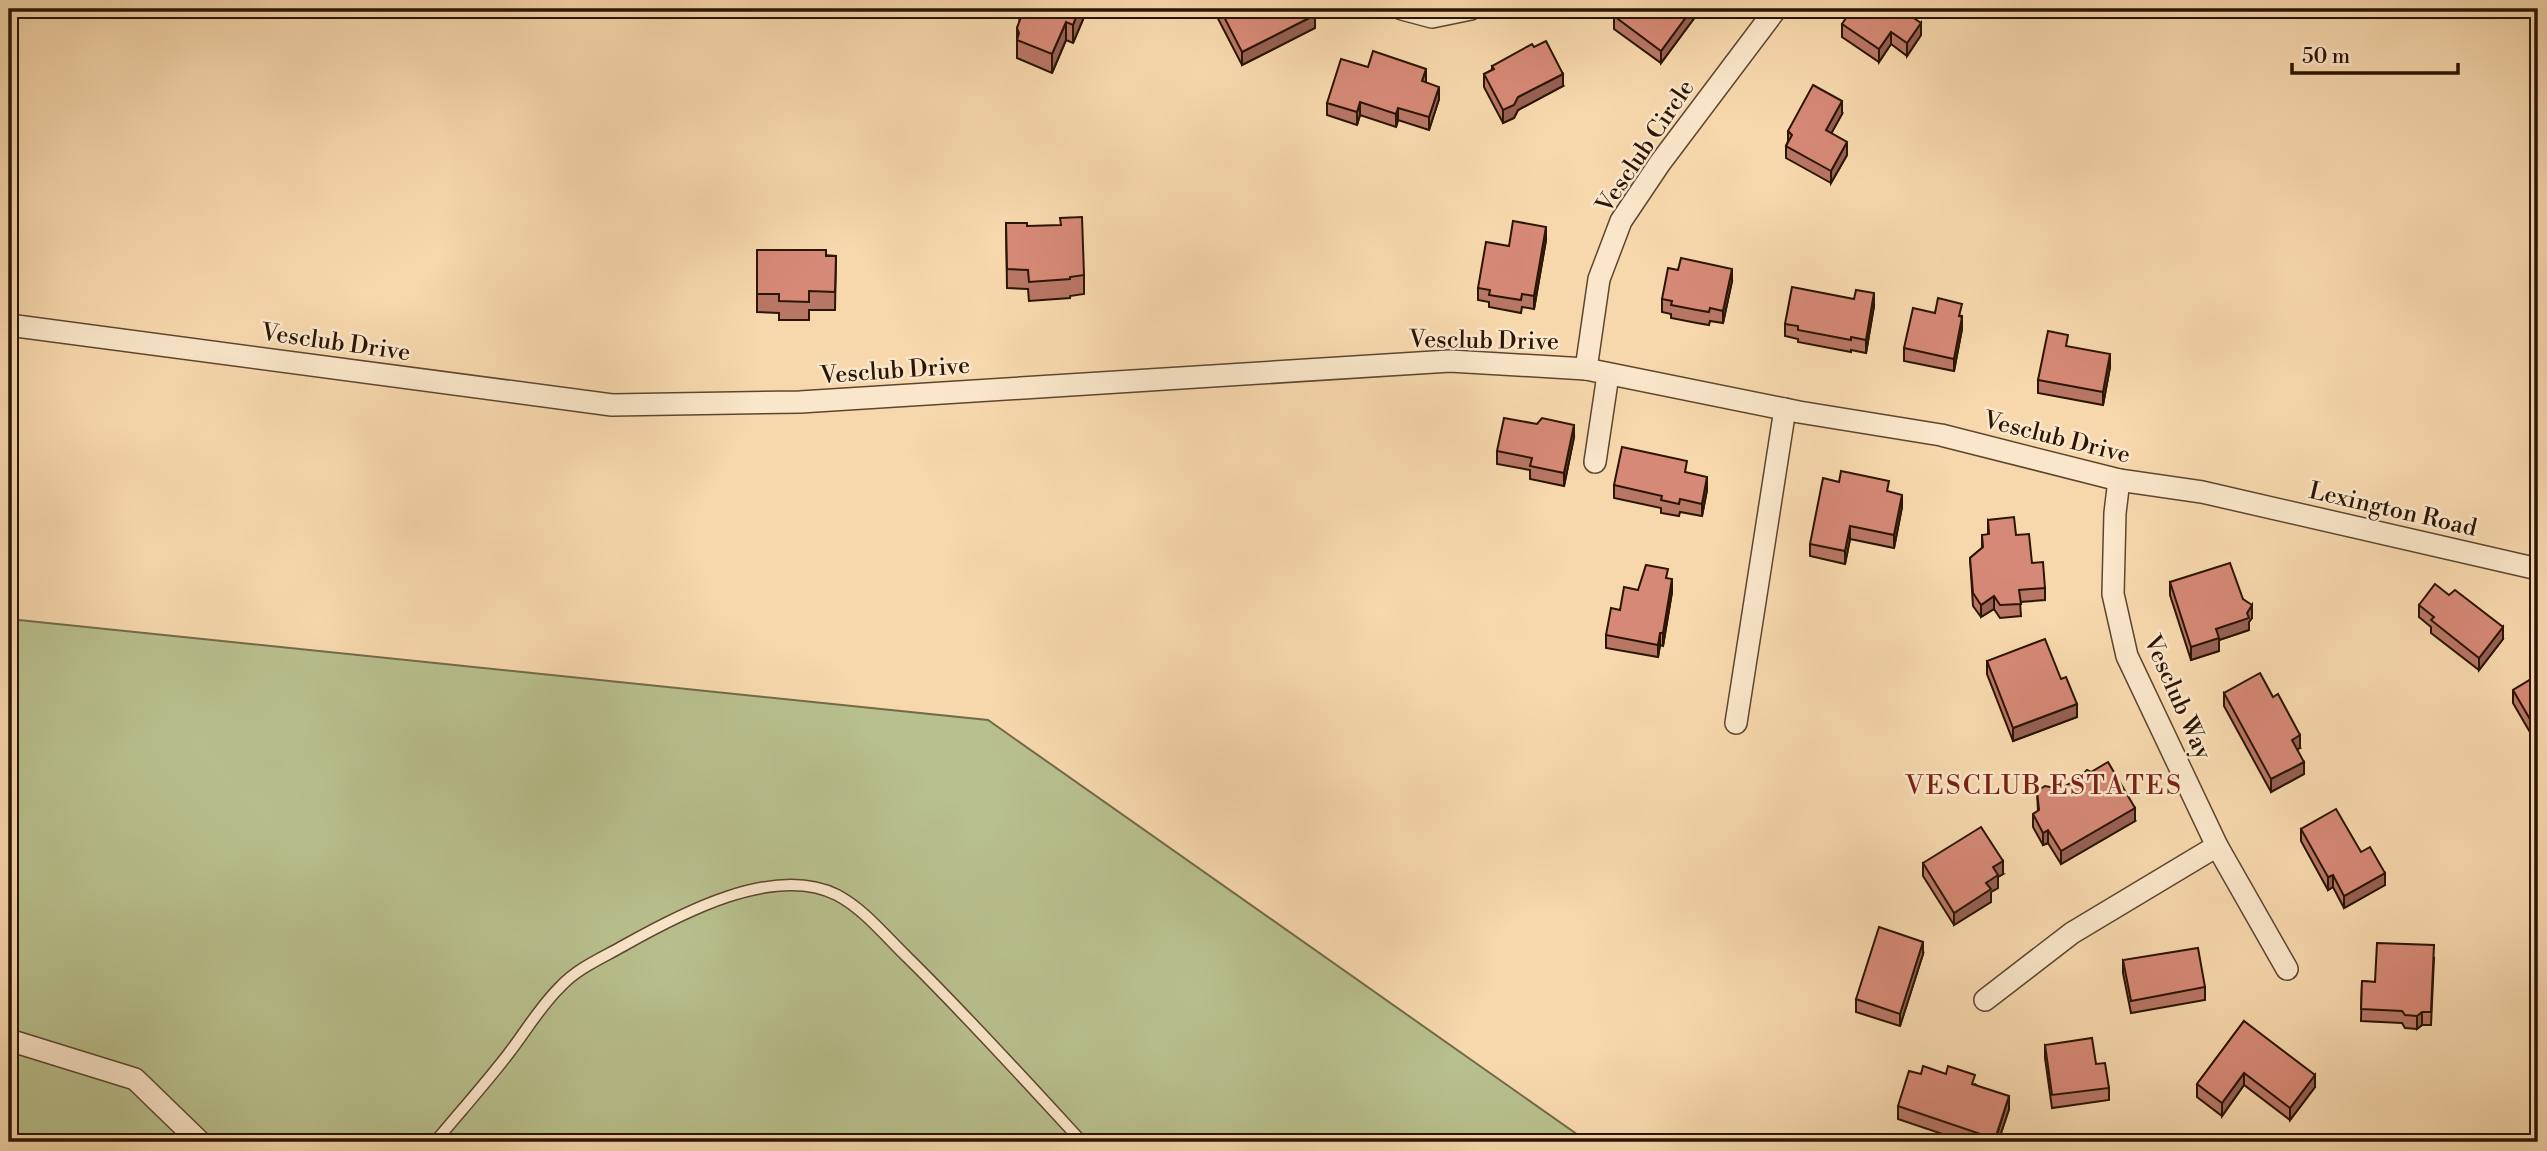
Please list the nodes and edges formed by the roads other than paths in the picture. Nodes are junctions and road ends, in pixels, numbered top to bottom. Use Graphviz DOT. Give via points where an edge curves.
graph roads {
  1 [pos="1402,9"];
  2 [pos="1471,9"];
  3 [pos="1776,9"];
  4 [pos="9,325"];
  5 [pos="1586,369"];
  6 [pos="1608,375"];
  7 [pos="1785,409"];
  8 [pos="1595,462"];
  9 [pos="2119,480"];
  10 [pos="2235,499"];
  11 [pos="2538,569"];
  12 [pos="1736,723"];
  13 [pos="2217,846"];
  14 [pos="2287,969"];
  15 [pos="1985,1000"];
  16 [pos="9,1040"];
  17 [pos="200,1142"];
  18 [pos="435,1142"];
  19 [pos="1082,1142"];
  1 -- 2 [label="street" via="1432,17"];
  3 -- 5 [label="street, Vesclub Circle" via="1621,221 1599,279"];
  4 -- 5 [label="street, Vesclub Drive" via="612,405 800,402 1450,361"];
  5 -- 6 [label="street, Vesclub Drive"];
  6 -- 7 [label="street, Vesclub Drive"];
  6 -- 8 [label="street"];
  7 -- 9 [label="street, Vesclub Drive" via="1941,435"];
  7 -- 12 [label="street"];
  9 -- 10 [label="street, Vesclub Drive"];
  9 -- 13 [label="street, Vesclub Way" via="2113,594 2127,656"];
  10 -- 11 [label="street, Lexington Road"];
  13 -- 14 [label="street, Vesclub Way"];
  13 -- 15 [label="street" via="2072,933"];
  16 -- 17 [label="street" via="135,1079"];
  18 -- 19 [label="lane" via="549,1000 578,972 701,906 767,887 793,885 836,895 863,914"];
}
